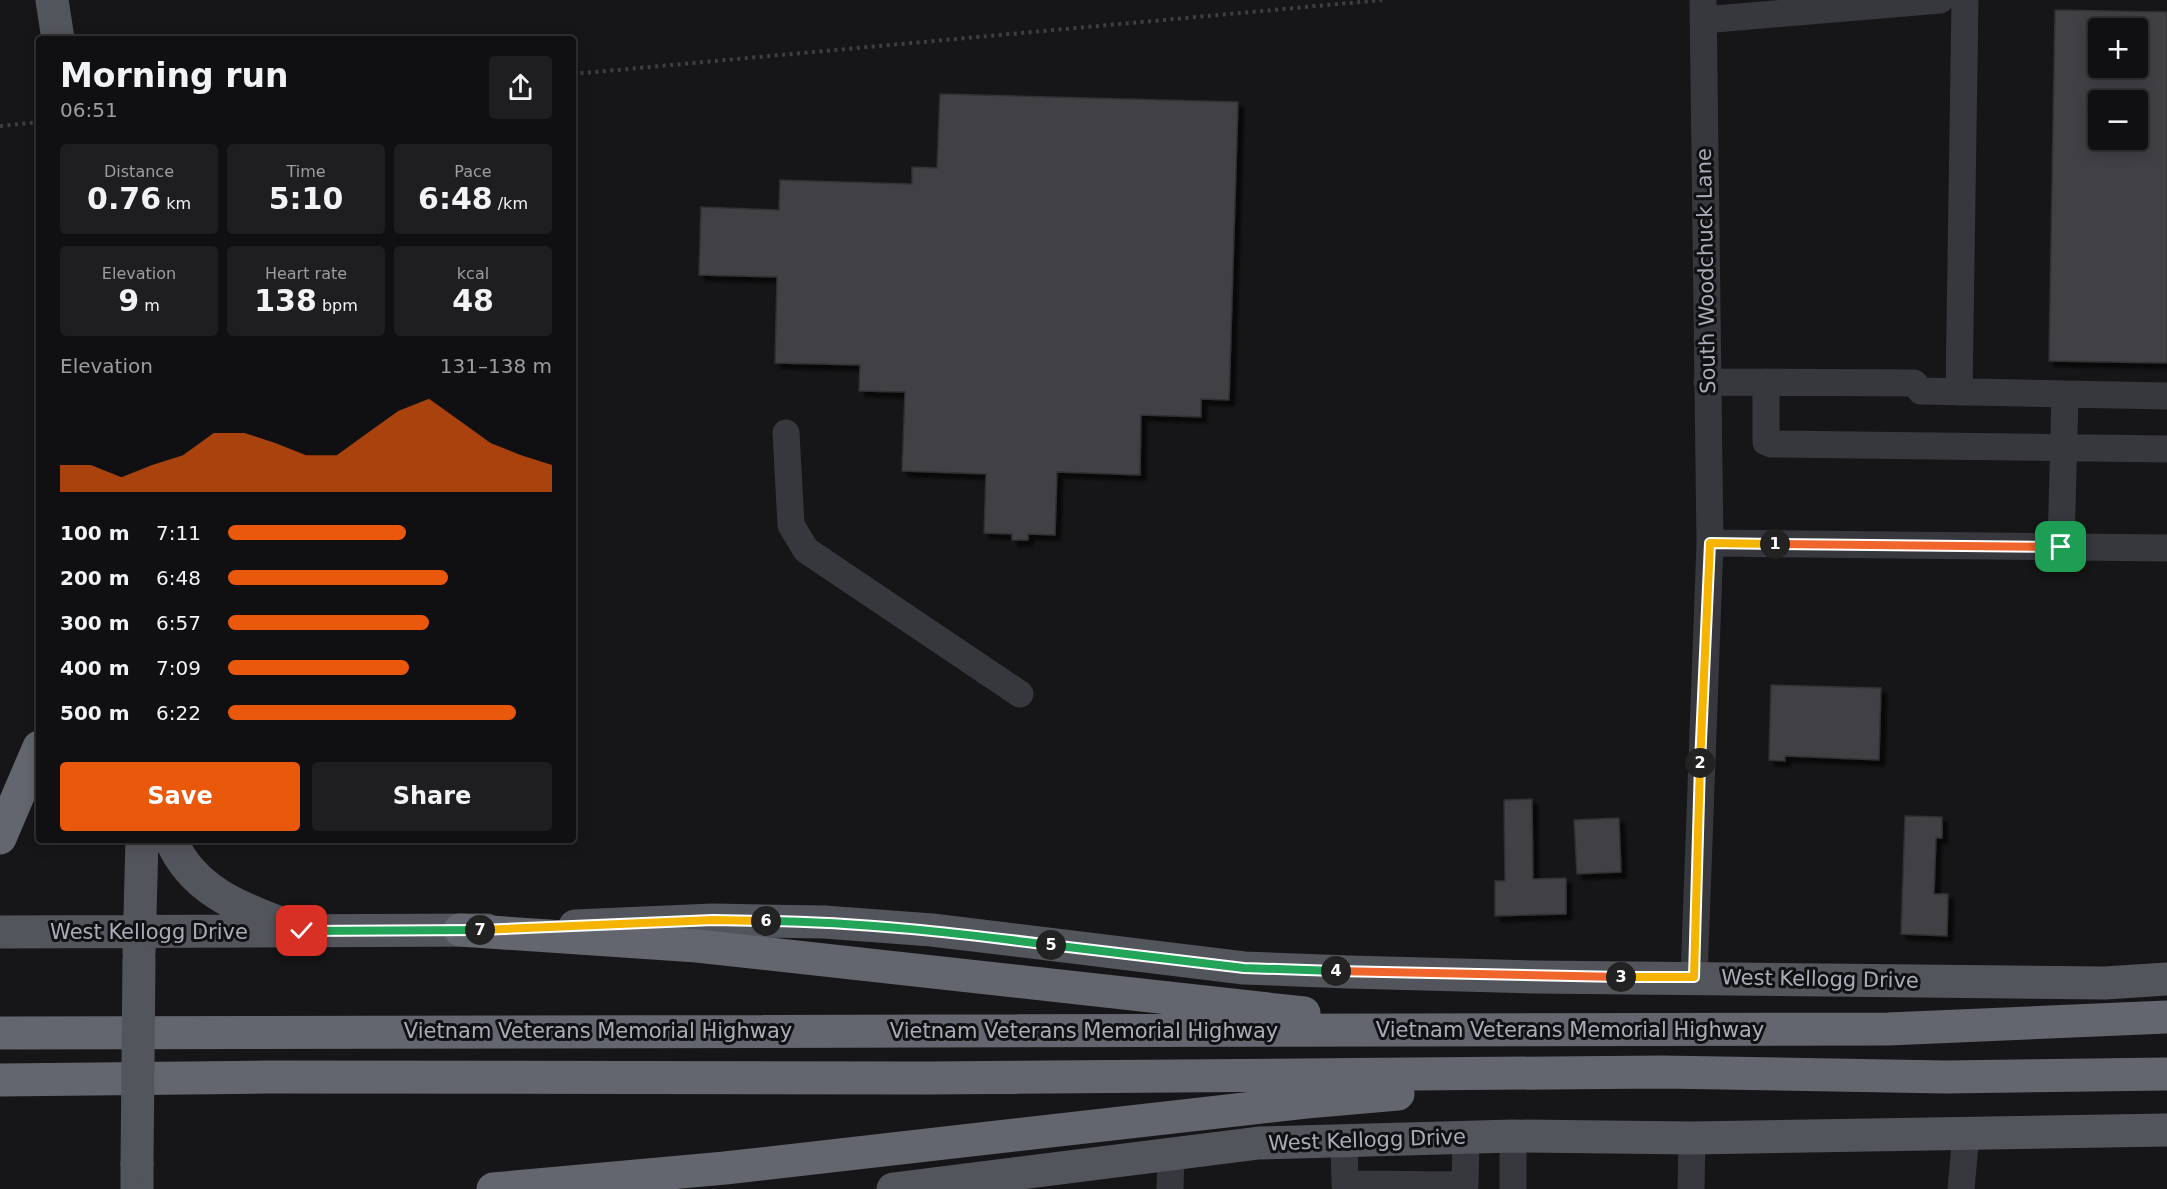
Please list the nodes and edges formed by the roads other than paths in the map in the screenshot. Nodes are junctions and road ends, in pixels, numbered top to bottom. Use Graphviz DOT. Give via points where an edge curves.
graph roads {
  1 [pos="52,0"];
  2 [pos="1940,0"];
  3 [pos="1965,0"];
  4 [pos="1703,10"];
  5 [pos="58,36"];
  6 [pos="1707,382"];
  7 [pos="1766,382"];
  8 [pos="1959,392"];
  9 [pos="2066,394"];
  10 [pos="2167,396"];
  11 [pos="786,433"];
  12 [pos="2064,448"];
  13 [pos="2167,449"];
  14 [pos="1710,543"];
  15 [pos="2061,547"];
  16 [pos="2167,548"];
  17 [pos="1020,694"];
  18 [pos="36,754"];
  19 [pos="2,833"];
  20 [pos="142,843"];
  21 [pos="173,843"];
  22 [pos="460,930"];
  23 [pos="302,931"];
  24 [pos="0,932"];
  25 [pos="139,945"];
  26 [pos="1694,977"];
  27 [pos="2167,979"];
  28 [pos="2167,1017"];
  29 [pos="1449,1030"];
  30 [pos="0,1033"];
  31 [pos="1662,1072"];
  32 [pos="2167,1074"];
  33 [pos="0,1080"];
  34 [pos="2167,1130"];
  35 [pos="1966,1134"];
  36 [pos="1512,1136"];
  37 [pos="1466,1137"];
  38 [pos="1692,1138"];
  39 [pos="1344,1141"];
  40 [pos="1171,1154"];
  41 [pos="137,1176"];
  42 [pos="1014,1182"];
  43 [pos="1345,1187"];
  44 [pos="493,1189"];
  45 [pos="893,1189"];
  46 [pos="1170,1189"];
  47 [pos="1513,1189"];
  48 [pos="1691,1189"];
  49 [pos="1961,1189"];
  1 -- 5 [label="main road"];
  2 -- 4 [label="street"];
  3 -- 8 [label="street"];
  4 -- 6 [label="street, South Woodchuck Lane"];
  6 -- 7 [label="street"];
  6 -- 14 [label="street, South Woodchuck Lane"];
  7 -- 8 [label="street" via="1914,383 1921,391"];
  7 -- 12 [label="street" via="1766,442 1771,444"];
  8 -- 9 [label="street"];
  9 -- 10 [label="street"];
  9 -- 12 [label="street"];
  11 -- 17 [label="street" via="791,525 806,550"];
  12 -- 13 [label="street"];
  12 -- 15 [label="street"];
  14 -- 15 [label="street"];
  14 -- 26 [label="street, South Woodchuck Lane"];
  15 -- 16 [label="street"];
  18 -- 19 [label="highway"];
  20 -- 25 [label="main road"];
  21 -- 23 [label="main road" via="188,870 211,892 238,908"];
  22 -- 23 [label="main road, West Kellogg Drive"];
  22 -- 26 [label="main road, West Kellogg Drive" via="713,920 824,922 932,930 1244,968 1532,977"];
  22 -- 29 [label="highway" via="697,946"];
  23 -- 25 [label="main road, West Kellogg Drive"];
  24 -- 25 [label="main road, West Kellogg Drive"];
  25 -- 41 [label="main road, bridge"];
  26 -- 27 [label="main road, West Kellogg Drive" via="2105,983"];
  28 -- 29 [label="highway, Vietnam Veterans Memorial Highway" via="1888,1029"];
  29 -- 30 [label="highway, Vietnam Veterans Memorial Highway"];
  31 -- 32 [label="highway, Vietnam Veterans Memorial Highway" via="1946,1077"];
  31 -- 33 [label="highway, Vietnam Veterans Memorial Highway"];
  31 -- 44 [label="highway" via="1306,1102 725,1168"];
  34 -- 35 [label="main road, West Kellogg Drive"];
  35 -- 38 [label="main road, West Kellogg Drive"];
  35 -- 49 [label="street"];
  36 -- 37 [label="main road, West Kellogg Drive"];
  36 -- 38 [label="main road, West Kellogg Drive"];
  36 -- 47 [label="street"];
  37 -- 39 [label="main road, West Kellogg Drive"];
  37 -- 43 [label="street" via="1465,1185"];
  38 -- 48 [label="street"];
  39 -- 40 [label="main road, West Kellogg Drive" via="1260,1143"];
  39 -- 43 [label="street"];
  40 -- 42 [label="main road, West Kellogg Drive"];
  40 -- 46 [label="street"];
  42 -- 45 [label="main road, West Kellogg Drive"];
}
